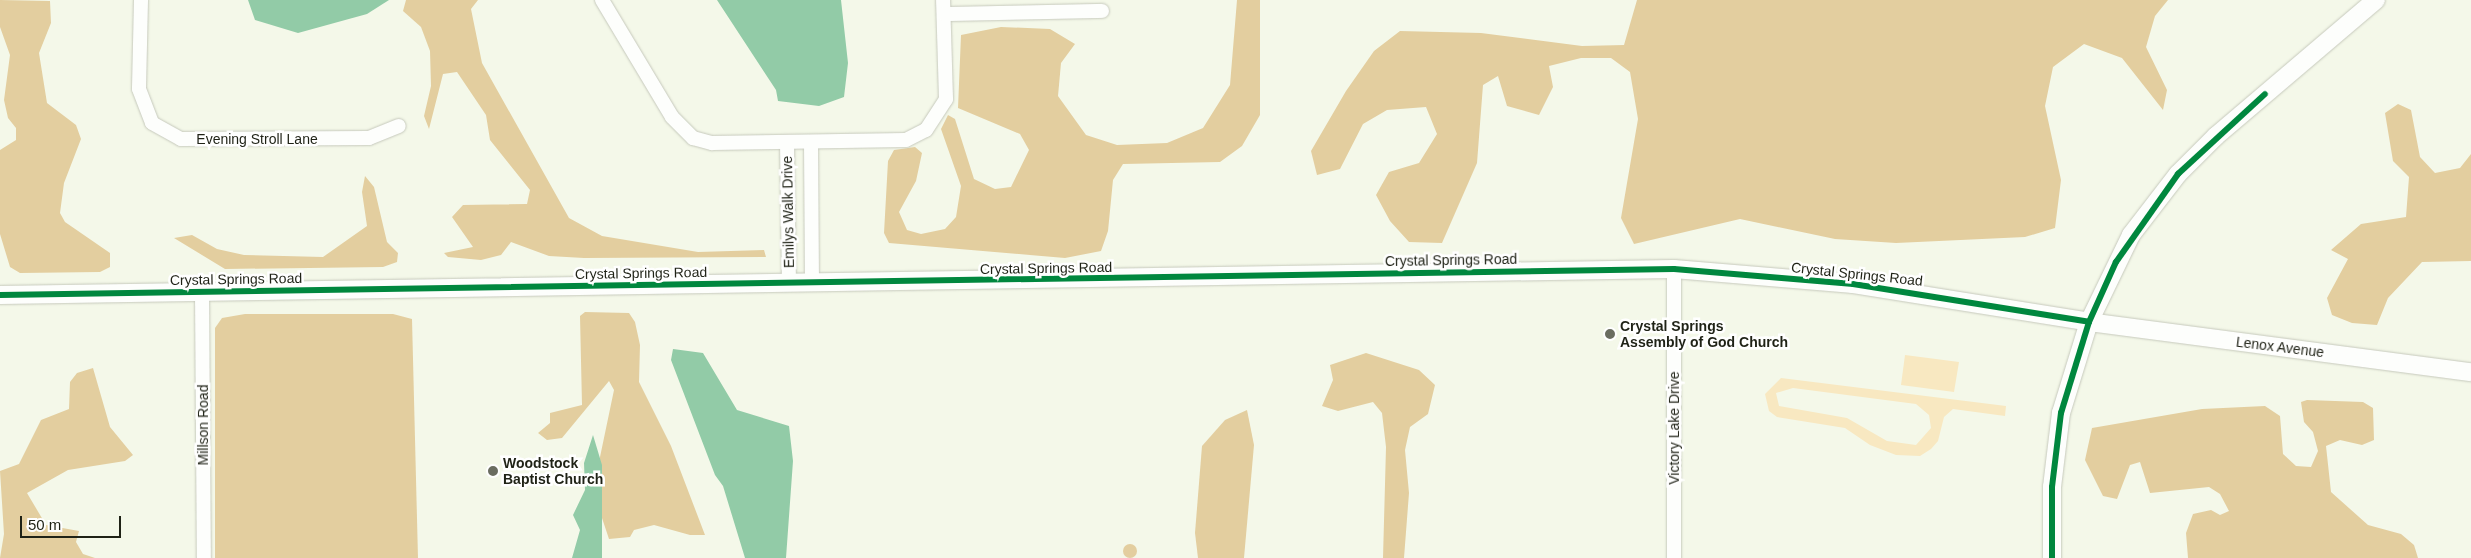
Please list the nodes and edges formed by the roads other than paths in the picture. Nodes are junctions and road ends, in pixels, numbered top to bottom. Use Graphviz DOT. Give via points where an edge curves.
graph roads {
  1 [pos="141,0"];
  2 [pos="602,0"];
  3 [pos="943,0"];
  4 [pos="2376,0"];
  5 [pos="1102,11"];
  6 [pos="944,14"];
  7 [pos="399,126"];
  8 [pos="787,142"];
  9 [pos="810,142"];
  10 [pos="1674,269"];
  11 [pos="812,281"];
  12 [pos="789,282"];
  13 [pos="202,292"];
  14 [pos="0,295"];
  15 [pos="2089,322"];
  16 [pos="2471,372"];
  17 [pos="204,558"];
  18 [pos="1674,558"];
  19 [pos="2052,558"];
  1 -- 7 [label="street, Evening Stroll Lane" via="139,89 152,123 181,139 369,138"];
  2 -- 8 [label="street" via="672,117 693,138 712,143"];
  3 -- 6 [label="street"];
  4 -- 15 [label="street" via="2178,174 2131,236"];
  5 -- 6 [label="street"];
  6 -- 9 [label="street" via="946,99 926,130 906,140"];
  8 -- 9 [label="street"];
  8 -- 12 [label="street, Emilys Walk Drive"];
  9 -- 11 [label="street, Emilys Walk Drive"];
  10 -- 11 [label="street, Crystal Springs Road"];
  10 -- 15 [label="street, Crystal Springs Road" via="1853,284"];
  10 -- 18 [label="street, Victory Lake Drive"];
  11 -- 12 [label="street, Crystal Springs Road"];
  12 -- 13 [label="street, Crystal Springs Road"];
  13 -- 14 [label="street, Crystal Springs Road"];
  13 -- 17 [label="street, Millson Road"];
  15 -- 16 [label="street, Lenox Avenue"];
  15 -- 19 [label="street" via="2061,413 2052,487"];
}
